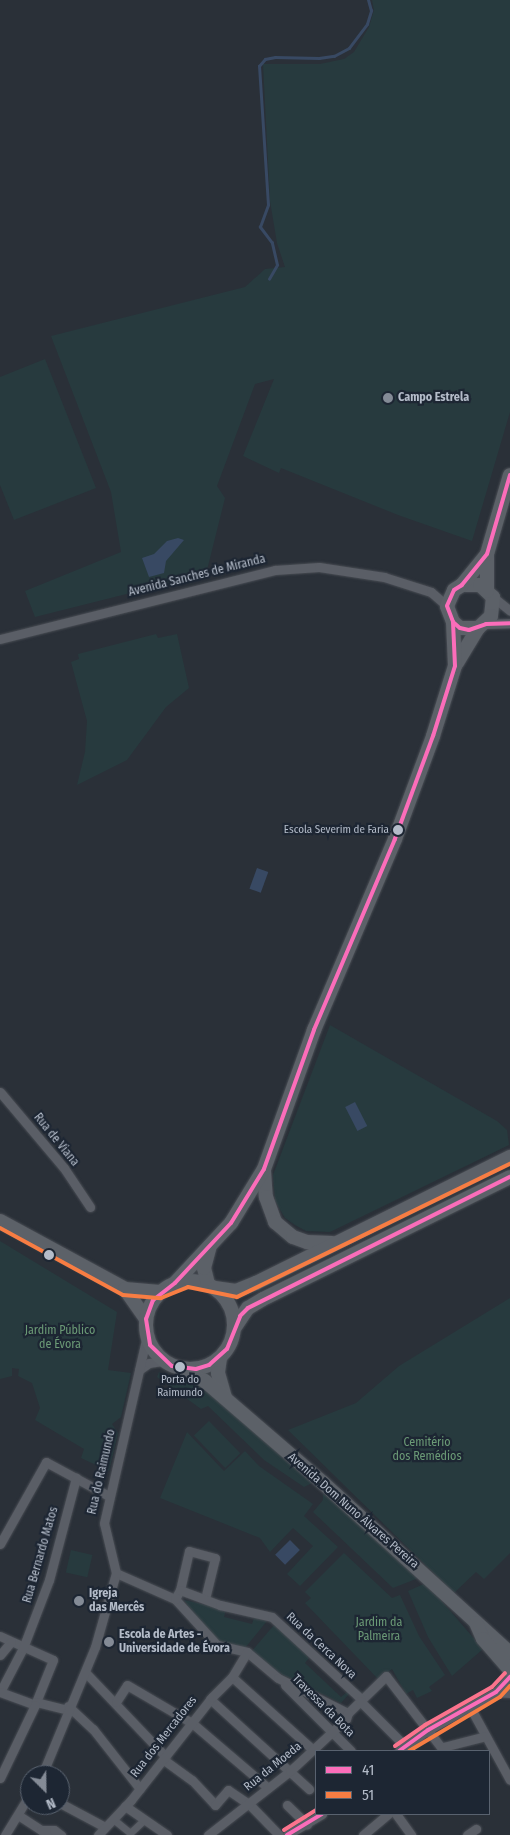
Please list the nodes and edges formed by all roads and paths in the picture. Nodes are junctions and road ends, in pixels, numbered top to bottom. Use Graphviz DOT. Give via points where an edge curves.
graph roads {
  1 [pos="510,475"];
  2 [pos="486,554"];
  3 [pos="458,587"];
  4 [pos="432,592"];
  5 [pos="490,594"];
  6 [pos="447,606"];
  7 [pos="510,611"];
  8 [pos="453,622"];
  9 [pos="510,623"];
  10 [pos="482,626"];
  11 [pos="0,639"];
  12 [pos="455,666"];
  13 [pos="0,1092"];
  14 [pos="510,1157"];
  15 [pos="264,1169"];
  16 [pos="510,1177"];
  17 [pos="90,1206"];
  18 [pos="0,1221"];
  19 [pos="338,1242"];
  20 [pos="211,1243"];
  21 [pos="175,1283"];
  22 [pos="212,1286"];
  23 [pos="125,1288"];
  24 [pos="160,1292"];
  25 [pos="146,1319"];
  26 [pos="234,1327"];
  27 [pos="146,1335"];
  28 [pos="220,1358"];
  29 [pos="164,1361"];
  30 [pos="183,1369"];
  31 [pos="139,1370"];
  32 [pos="228,1404"];
  33 [pos="76,1478"];
  34 [pos="109,1496"];
  35 [pos="0,1544"];
  36 [pos="116,1573"];
  37 [pos="178,1594"];
  38 [pos="205,1599"];
  39 [pos="476,1623"];
  40 [pos="0,1636"];
  41 [pos="11,1642"];
  42 [pos="505,1643"];
  43 [pos="23,1648"];
  44 [pos="247,1652"];
  45 [pos="510,1653"];
  46 [pos="0,1655"];
  47 [pos="510,1670"];
  48 [pos="85,1672"];
  49 [pos="232,1677"];
  50 [pos="278,1678"];
  51 [pos="510,1678"];
  52 [pos="0,1692"];
  53 [pos="496,1692"];
  54 [pos="510,1692"];
  55 [pos="210,1699"];
  56 [pos="360,1700"];
  57 [pos="116,1702"];
  58 [pos="36,1704"];
  59 [pos="470,1707"];
  60 [pos="68,1708"];
  61 [pos="348,1713"];
  62 [pos="192,1723"];
  63 [pos="428,1730"];
  64 [pos="332,1733"];
  65 [pos="486,1736"];
  66 [pos="402,1749"];
  67 [pos="443,1749"];
  68 [pos="313,1750"];
  69 [pos="350,1750"];
  70 [pos="165,1758"];
  71 [pos="3,1765"];
  72 [pos="46,1765"];
  73 [pos="290,1771"];
  74 [pos="0,1778"];
  75 [pos="510,1780"];
  76 [pos="140,1788"];
  77 [pos="268,1788"];
  78 [pos="309,1789"];
  79 [pos="247,1804"];
  80 [pos="287,1805"];
  81 [pos="125,1806"];
  82 [pos="70,1809"];
  83 [pos="20,1812"];
  84 [pos="18,1815"];
  85 [pos="320,1815"];
  86 [pos="387,1815"];
  87 [pos="397,1815"];
  88 [pos="113,1819"];
  89 [pos="144,1820"];
  90 [pos="306,1824"];
  91 [pos="105,1827"];
  92 [pos="476,1829"];
  93 [pos="164,1832"];
  94 [pos="5,1835"];
  95 [pos="61,1835"];
  96 [pos="98,1835"];
  97 [pos="153,1835"];
  98 [pos="208,1835"];
  99 [pos="279,1835"];
  100 [pos="287,1835"];
  101 [pos="363,1835"];
  102 [pos="410,1835"];
  103 [pos="467,1835"];
  1 -- 2 [label="main road"];
  2 -- 3 [label="main road"];
  2 -- 5 [label="main road"];
  3 -- 4 [label="street, Avenida Sanches de Miranda"];
  3 -- 5 [label="main road" via="471,583"];
  3 -- 6 [label="main road"];
  4 -- 6 [label="street, Avenida Sanches de Miranda"];
  4 -- 11 [label="street, Avenida Sanches de Miranda" via="384,576 319,567 275,570"];
  5 -- 7 [label="street"];
  5 -- 10 [label="main road" via="491,616"];
  6 -- 8 [label="main road"];
  8 -- 10 [label="main road" via="469,630"];
  8 -- 12 [label="main road"];
  9 -- 10 [label="street"];
  10 -- 12 [label="main road"];
  12 -- 15 [label="main road" via="398,831 314,1030"];
  13 -- 17 [label="street, Rua de Viana" via="64,1168"];
  14 -- 19 [label="main road"];
  15 -- 19 [label="main road" via="266,1198 275,1222 293,1237 307,1242"];
  15 -- 20 [label="main road" via="244,1204"];
  16 -- 26 [label="main road" via="263,1299 248,1308"];
  18 -- 23 [label="main road"];
  19 -- 22 [label="main road" via="236,1290"];
  20 -- 21 [label="main road"];
  20 -- 22 [label="main road" via="204,1268"];
  21 -- 22 [label="main road" via="197,1281"];
  21 -- 24 [label="main road"];
  22 -- 26 [label="main road" via="230,1305"];
  23 -- 24 [label="main road"];
  23 -- 25 [label="main road"];
  24 -- 25 [label="main road"];
  25 -- 27 [label="main road"];
  26 -- 28 [label="main road" via="230,1344"];
  27 -- 29 [label="main road" via="156,1354"];
  27 -- 31 [label="street, Rua do Raimundo"];
  28 -- 30 [label="main road" via="196,1369"];
  28 -- 32 [label="main road" via="220,1385"];
  29 -- 30 [label="main road"];
  29 -- 31 [label="street" via="149,1363"];
  30 -- 32 [label="main road, Avenida Dom Nuno Álvares Pereira" via="205,1381"];
  31 -- 34 [label="street, Rua do Raimundo"];
  32 -- 39 [label="main road, Avenida Dom Nuno Álvares Pereira" via="322,1482"];
  33 -- 34 [label="street"];
  33 -- 35 [label="street" via="46,1462"];
  33 -- 43 [label="street, Rua Bernardo Matos" via="49,1580"];
  34 -- 36 [label="street, Rua do Raimundo" via="104,1531"];
  36 -- 37 [label="street, Rua da Cerca Nova"];
  36 -- 48 [label="street"];
  37 -- 38 [label="street, Rua da Cerca Nova"];
  37 -- 38 [label="street" via="189,1552 215,1558"];
  37 -- 44 [label="street" via="210,1641"];
  38 -- 56 [label="street, Rua da Cerca Nova" via="272,1617"];
  39 -- 42 [label="main road, Avenida Dom Nuno Álvares Pereira"];
  39 -- 47 [label="main road, Avenida Dom Nuno Álvares Pereira" via="483,1639"];
  40 -- 41 [label="street"];
  41 -- 43 [label="street"];
  41 -- 46 [label="street"];
  42 -- 45 [label="main road, Avenida Dom Nuno Álvares Pereira"];
  43 -- 52 [label="street, Rua Bernardo Matos"];
  43 -- 58 [label="street" via="53,1660"];
  44 -- 49 [label="street, Rua dos Mercadores"];
  44 -- 50 [label="street"];
  48 -- 57 [label="street"];
  48 -- 60 [label="street"];
  49 -- 55 [label="street, Rua dos Mercadores"];
  49 -- 68 [label="street"];
  50 -- 61 [label="street"];
  50 -- 64 [label="street, Travessa da Bota"];
  51 -- 53 [label="street"];
  52 -- 58 [label="street"];
  53 -- 54 [label="street"];
  53 -- 59 [label="street"];
  55 -- 62 [label="street, Rua dos Mercadores"];
  55 -- 73 [label="street"];
  56 -- 61 [label="street, Rua da Moeda"];
  56 -- 63 [label="street, Rua da Moeda" via="386,1676"];
  56 -- 66 [label="street, Rua da Cerca Nova"];
  57 -- 62 [label="street" via="127,1685"];
  57 -- 70 [label="street"];
  58 -- 60 [label="street"];
  58 -- 71 [label="street"];
  59 -- 63 [label="street"];
  59 -- 65 [label="street"];
  60 -- 72 [label="street"];
  60 -- 76 [label="street" via="93,1729"];
  61 -- 64 [label="street, Rua da Moeda"];
  62 -- 70 [label="street, Rua dos Mercadores"];
  62 -- 77 [label="street"];
  63 -- 66 [label="street"];
  63 -- 67 [label="street"];
  64 -- 68 [label="street, Rua da Moeda"];
  64 -- 69 [label="street, Travessa da Bota"];
  65 -- 67 [label="street"];
  65 -- 75 [label="street"];
  68 -- 73 [label="street, Rua da Moeda"];
  70 -- 76 [label="street, Rua dos Mercadores"];
  70 -- 79 [label="street" via="215,1805 228,1790"];
  71 -- 74 [label="street"];
  73 -- 77 [label="street, Rua da Moeda"];
  73 -- 78 [label="street"];
  76 -- 81 [label="street, Rua dos Mercadores"];
  77 -- 79 [label="street, Rua da Moeda"];
  79 -- 98 [label="street, Rua da Moeda"];
  79 -- 99 [label="street"];
  80 -- 90 [label="street"];
  81 -- 88 [label="street, Rua dos Mercadores"];
  81 -- 89 [label="street"];
  82 -- 91 [label="street"];
  83 -- 84 [label="street"];
  84 -- 94 [label="street"];
  84 -- 95 [label="street" via="41,1830 54,1830"];
  85 -- 90 [label="street"];
  86 -- 101 [label="street"];
  87 -- 102 [label="street"];
  88 -- 89 [label="street" via="130,1833"];
  88 -- 91 [label="street, Rua dos Mercadores"];
  89 -- 93 [label="street"];
  90 -- 100 [label="street"];
  91 -- 96 [label="street, Rua dos Mercadores"];
  92 -- 103 [label="street"];
  93 -- 97 [label="street"];
}
